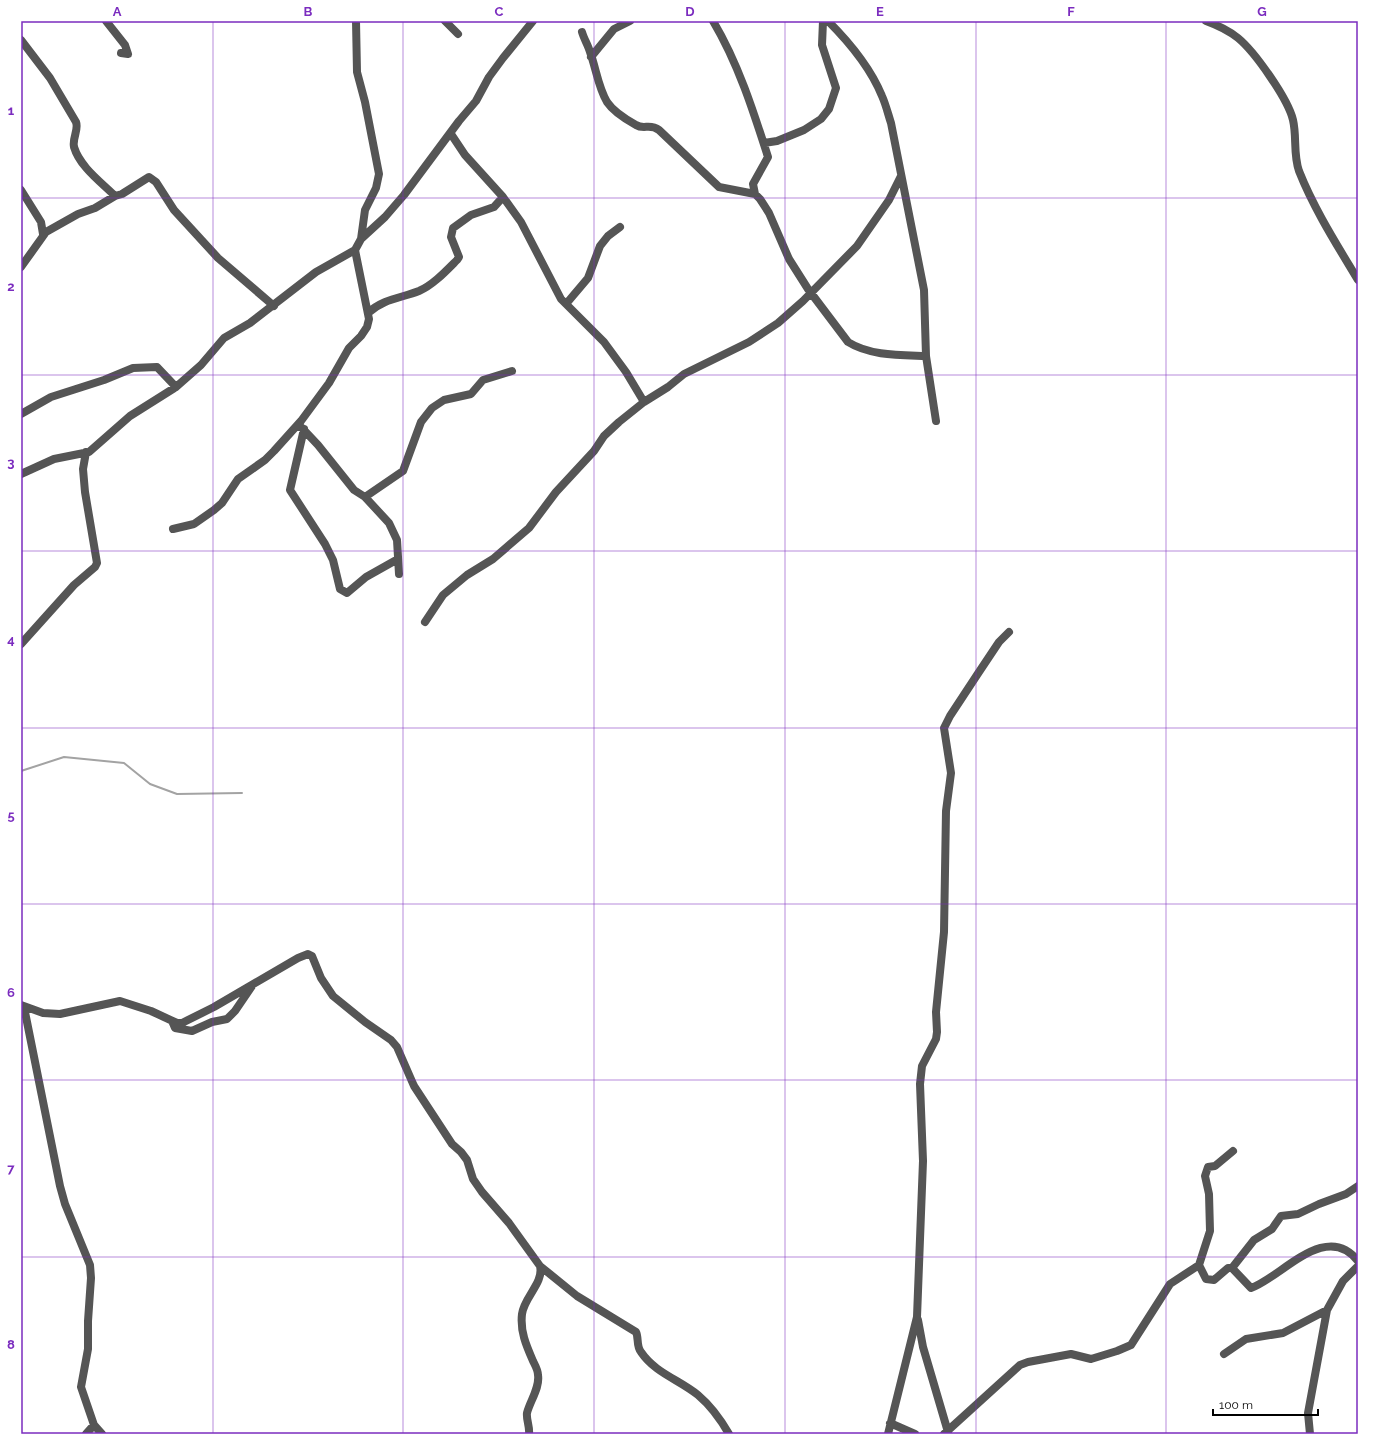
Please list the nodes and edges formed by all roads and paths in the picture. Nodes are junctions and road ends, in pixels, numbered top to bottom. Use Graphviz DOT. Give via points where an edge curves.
graph roads {
  1 [pos="106,21"];
  2 [pos="356,21"];
  3 [pos="445,21"];
  4 [pos="533,21"];
  5 [pos="630,21"];
  6 [pos="713,21"];
  7 [pos="823,21"];
  8 [pos="828,21"];
  9 [pos="1206,21"];
  10 [pos="582,32"];
  11 [pos="458,34"];
  12 [pos="21,40"];
  13 [pos="121,53"];
  14 [pos="591,57"];
  15 [pos="451,134"];
  16 [pos="764,143"];
  17 [pos="901,176"];
  18 [pos="21,190"];
  19 [pos="755,194"];
  20 [pos="115,196"];
  21 [pos="503,197"];
  22 [pos="620,227"];
  23 [pos="45,232"];
  24 [pos="361,239"];
  25 [pos="355,250"];
  26 [pos="21,267"];
  27 [pos="1358,280"];
  28 [pos="811,294"];
  29 [pos="566,304"];
  30 [pos="274,306"];
  31 [pos="368,313"];
  32 [pos="926,356"];
  33 [pos="512,371"];
  34 [pos="176,387"];
  35 [pos="644,402"];
  36 [pos="21,414"];
  37 [pos="936,421"];
  38 [pos="301,426"];
  39 [pos="86,452"];
  40 [pos="21,474"];
  41 [pos="365,497"];
  42 [pos="173,529"];
  43 [pos="398,559"];
  44 [pos="399,574"];
  45 [pos="425,622"];
  46 [pos="1009,632"];
  47 [pos="21,644"];
  48 [pos="253,984"];
  49 [pos="23,1006"];
  50 [pos="172,1021"];
  51 [pos="1233,1151"];
  52 [pos="1358,1186"];
  53 [pos="1358,1261"];
  54 [pos="1199,1265"];
  55 [pos="540,1266"];
  56 [pos="1358,1266"];
  57 [pos="1232,1268"];
  58 [pos="1327,1310"];
  59 [pos="917,1317"];
  60 [pos="1224,1354"];
  61 [pos="890,1423"];
  62 [pos="94,1425"];
  63 [pos="946,1433"];
  64 [pos="86,1434"];
  65 [pos="102,1434"];
  66 [pos="529,1434"];
  67 [pos="729,1434"];
  68 [pos="888,1434"];
  69 [pos="915,1434"];
  70 [pos="1310,1434"];
  1 -- 13 [label="street" via="125,45 128,54"];
  2 -- 24 [label="street" via="357,72 379,174 376,188 365,210"];
  3 -- 11 [label="street"];
  4 -- 15 [label="street" via="503,58"];
  5 -- 14 [label="street" via="614,29"];
  6 -- 16 [label="street" via="742,79"];
  7 -- 16 [label="street" via="822,46 836,88 829,109 821,119 804,130 777,141"];
  8 -- 17 [label="street" via="876,82 892,130"];
  9 -- 27 [label="street" via="1239,38 1271,78 1285,101 1294,121 1295,160 1303,181 1322,220"];
  10 -- 14 [label="street"];
  12 -- 20 [label="street" via="50,78 76,122 78,126 74,146 80,157 95,177"];
  14 -- 19 [label="street" via="604,95 612,107 636,125 651,126 659,130 719,187"];
  15 -- 21 [label="street" via="476,168"];
  15 -- 24 [label="street" via="404,195"];
  16 -- 19 [label="street" via="768,157 753,184"];
  17 -- 28 [label="street" via="889,200 856,246"];
  17 -- 32 [label="street" via="924,290"];
  18 -- 23 [label="street"];
  19 -- 28 [label="street" via="769,213 789,259"];
  20 -- 23 [label="street"];
  20 -- 30 [label="street" via="148,177 154,179 174,210 218,258"];
  21 -- 29 [label="street" via="521,222 554,288"];
  21 -- 31 [label="street" via="494,207 471,215 453,228 451,237 459,257 436,279 420,291 376,305"];
  22 -- 29 [label="street" via="600,246 588,278"];
  23 -- 26 [label="street"];
  24 -- 25 [label="street"];
  25 -- 30 [label="street" via="316,272"];
  25 -- 31 [label="street"];
  28 -- 32 [label="street" via="838,330 854,346 886,354"];
  28 -- 35 [label="street" via="772,327 688,372"];
  29 -- 35 [label="street" via="604,342"];
  30 -- 34 [label="street" via="250,324 224,338 201,365"];
  31 -- 38 [label="street" via="367,328 349,348 329,383 301,421"];
  32 -- 37 [label="street"];
  33 -- 41 [label="street" via="483,380 471,394 444,400 432,408 421,422 403,470"];
  34 -- 36 [label="street" via="157,367 133,368 50,397"];
  34 -- 39 [label="street" via="130,416 90,452"];
  35 -- 45 [label="street" via="604,436 529,528 494,559 467,575 443,595"];
  38 -- 41 [label="street" via="354,490"];
  38 -- 42 [label="street" via="265,460 238,478 222,503 214,510 194,524"];
  38 -- 43 [label="street" via="290,490 325,544 333,560 340,589 347,593 366,577"];
  39 -- 40 [label="street" via="54,459"];
  39 -- 47 [label="street" via="83,469 97,559 95,567 74,585"];
  41 -- 43 [label="street" via="389,523 397,540"];
  43 -- 44 [label="street"];
  46 -- 59 [label="street" via="999,642 944,728 951,773 946,811 944,932 936,1012 936,1039 922,1066 920,1084 923,1161"];
  48 -- 50 [label="street" via="182,1023"];
  48 -- 50 [label="street" via="227,1018 192,1031 175,1028"];
  48 -- 55 [label="street" via="298,958 308,954 312,956 321,978 333,996 397,1047 414,1086 452,1144 467,1160 482,1192 509,1223"];
  49 -- 50 [label="street" via="43,1013 60,1014 120,1001"];
  49 -- 62 [label="street" via="60,1186 90,1265 88,1349 82,1387"];
  51 -- 54 [label="street" via="1206,1170 1210,1197 1210,1231"];
  52 -- 57 [label="street" via="1346,1194 1298,1214 1281,1216 1272,1229 1254,1240"];
  53 -- 57 [label="street" via="1340,1247 1316,1250 1301,1256 1251,1288"];
  54 -- 57 [label="street" via="1203,1276 1209,1280"];
  54 -- 63 [label="street" via="1170,1284 1131,1345 1091,1359 1071,1354 1020,1365"];
  55 -- 66 [label="street" via="538,1281 526,1300 522,1314 522,1333 538,1374 538,1383 527,1412"];
  55 -- 67 [label="street" via="576,1296 636,1332 638,1345 644,1356 658,1369 698,1394"];
  56 -- 58 [label="street" via="1343,1281"];
  58 -- 60 [label="street" via="1283,1333 1246,1340"];
  58 -- 70 [label="street" via="1308,1413"];
  59 -- 61 [label="street"];
  59 -- 63 [label="street"];
  61 -- 68 [label="street"];
  61 -- 69 [label="street"];
  62 -- 64 [label="street"];
  62 -- 65 [label="street"];
}
